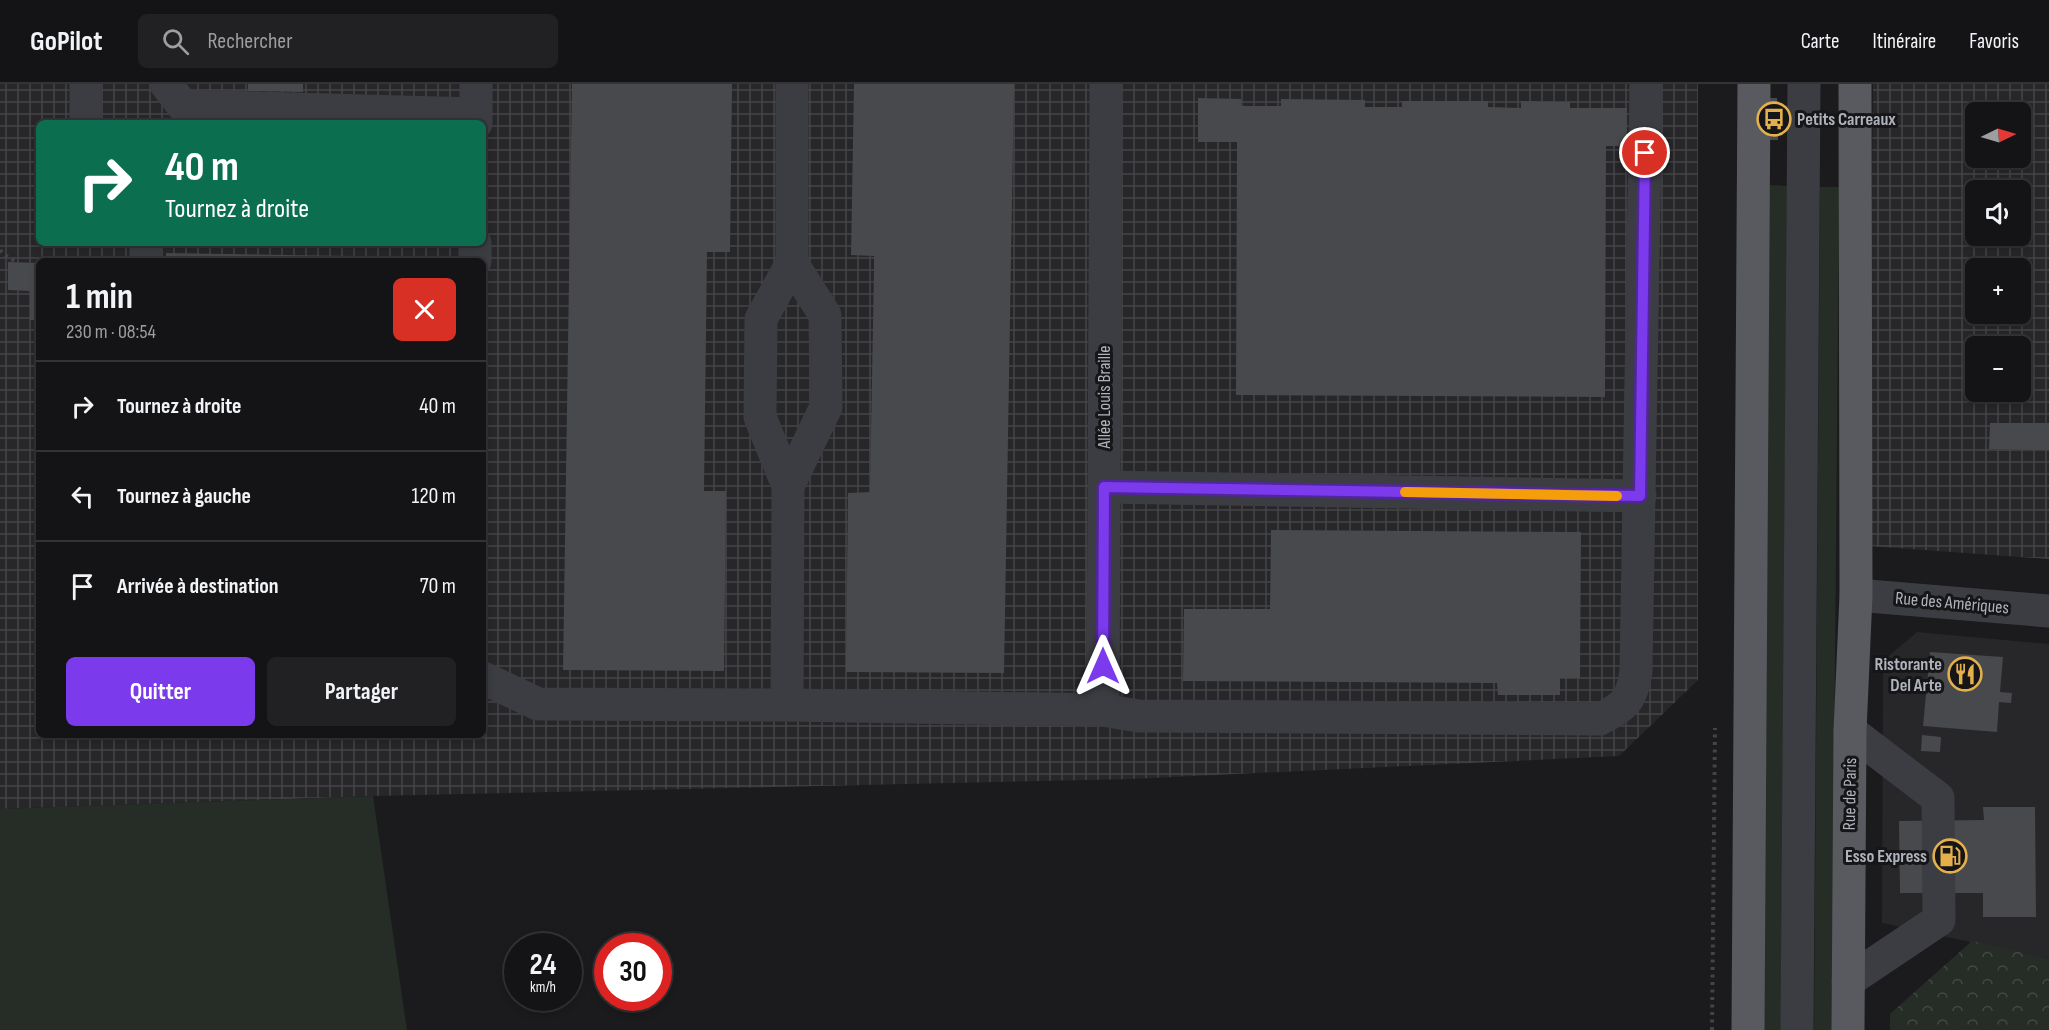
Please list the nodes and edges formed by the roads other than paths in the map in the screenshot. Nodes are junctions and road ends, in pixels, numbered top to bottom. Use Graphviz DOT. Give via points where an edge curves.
graph roads {
  1 [pos="86,84"];
  2 [pos="166,84"];
  3 [pos="792,84"];
  4 [pos="1106,84"];
  5 [pos="1646,84"];
  6 [pos="1754,84"];
  7 [pos="1804,84"];
  8 [pos="1855,84"];
  9 [pos="382,98"];
  10 [pos="476,107"];
  11 [pos="86,120"];
  12 [pos="792,263"];
  13 [pos="788,486"];
  14 [pos="1104,487"];
  15 [pos="1640,496"];
  16 [pos="1856,595"];
  17 [pos="2049,611"];
  18 [pos="486,679"];
  19 [pos="787,705"];
  20 [pos="1103,710"];
  21 [pos="1850,730"];
  22 [pos="1848,981"];
  23 [pos="1748,1030"];
  24 [pos="1797,1030"];
  25 [pos="1848,1030"];
  1 -- 11 [label="street"];
  2 -- 9 [label="street" via="183,106"];
  3 -- 12 [label="street"];
  4 -- 14 [label="street, Allée Louis Braille"];
  5 -- 15 [label="street"];
  6 -- 23 [label="main road"];
  7 -- 24 [label="street"];
  8 -- 16 [label="main road, Rue de Paris"];
  9 -- 10 [label="street"];
  12 -- 13 [label="street" via="761,319 760,417"];
  12 -- 13 [label="street" via="825,315 826,407"];
  13 -- 19 [label="street"];
  14 -- 15 [label="street"];
  14 -- 20 [label="street, Allée Louis Braille"];
  15 -- 20 [label="street" via="1633,693 1619,709 1600,719 1138,716"];
  16 -- 17 [label="street, Rue des Amériques"];
  16 -- 21 [label="main road, Rue de Paris"];
  18 -- 19 [label="street" via="538,704"];
  19 -- 20 [label="street"];
  21 -- 22 [label="main road, Rue de Paris"];
  21 -- 22 [label="street" via="1938,798 1939,920"];
  22 -- 25 [label="main road, Rue de Paris"];
}
